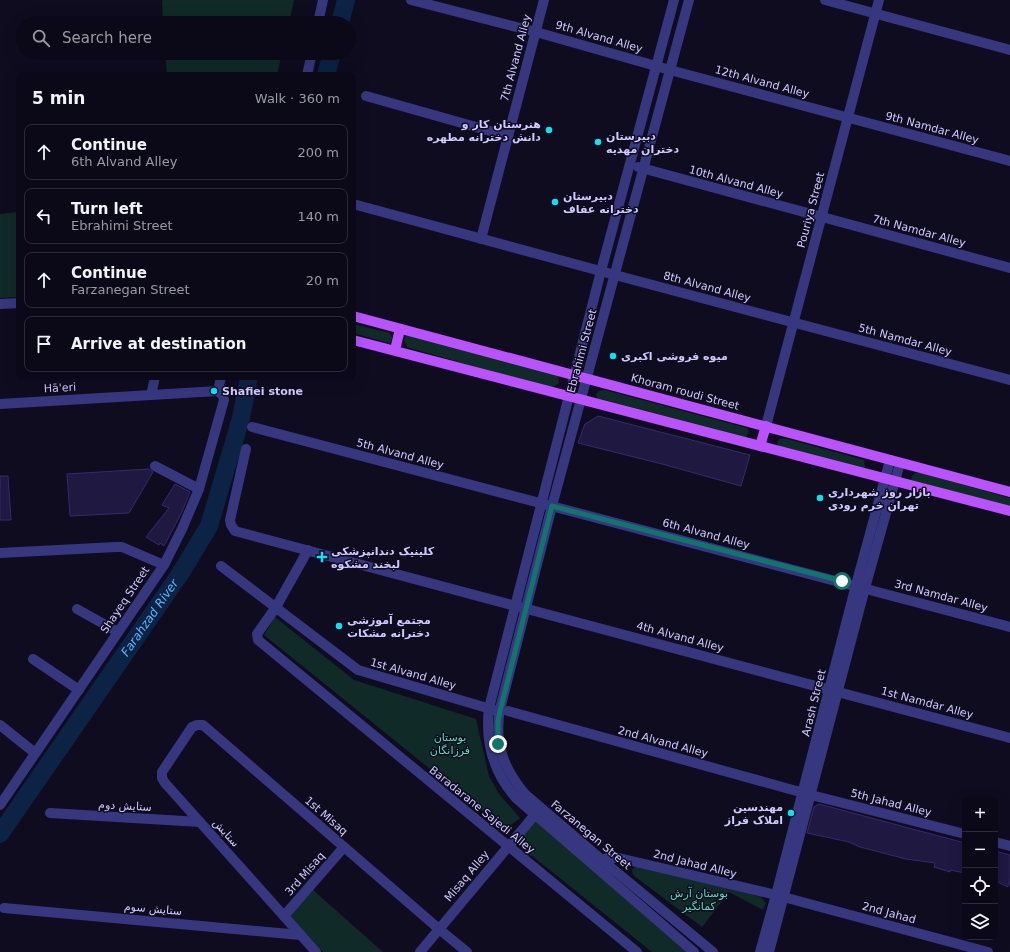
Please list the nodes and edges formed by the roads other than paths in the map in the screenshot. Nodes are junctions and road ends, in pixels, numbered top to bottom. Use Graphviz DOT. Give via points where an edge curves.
graph roads {
  1 [pos="323,0"];
  2 [pos="411,0"];
  3 [pos="544,0"];
  4 [pos="674,0"];
  5 [pos="689,0"];
  6 [pos="825,0"];
  7 [pos="879,0"];
  8 [pos="875,14"];
  9 [pos="320,16"];
  10 [pos="536,32"];
  11 [pos="1010,50"];
  12 [pos="310,60"];
  13 [pos="657,66"];
  14 [pos="670,70"];
  15 [pos="308,72"];
  16 [pos="366,96"];
  17 [pos="848,118"];
  18 [pos="508,136"];
  19 [pos="1010,161"];
  20 [pos="631,164"];
  21 [pos="644,169"];
  22 [pos="356,205"];
  23 [pos="821,218"];
  24 [pos="481,239"];
  25 [pos="1010,268"];
  26 [pos="601,271"];
  27 [pos="615,276"];
  28 [pos="16,303"];
  29 [pos="0,304"];
  30 [pos="356,317"];
  31 [pos="793,323"];
  32 [pos="400,329"];
  33 [pos="356,341"];
  34 [pos="395,350"];
  35 [pos="574,375"];
  36 [pos="587,378"];
  37 [pos="154,380"];
  38 [pos="220,380"];
  39 [pos="1010,380"];
  40 [pos="218,391"];
  41 [pos="151,395"];
  42 [pos="568,396"];
  43 [pos="581,399"];
  44 [pos="0,404"];
  45 [pos="766,426"];
  46 [pos="252,427"];
  47 [pos="760,446"];
  48 [pos="246,449"];
  49 [pos="895,461"];
  50 [pos="155,466"];
  51 [pos="890,480"];
  52 [pos="199,489"];
  53 [pos="1010,492"];
  54 [pos="542,504"];
  55 [pos="552,506"];
  56 [pos="1010,511"];
  57 [pos="308,550"];
  58 [pos="0,552"];
  59 [pos="164,565"];
  60 [pos="221,566"];
  61 [pos="861,586"];
  62 [pos="276,607"];
  63 [pos="520,608"];
  64 [pos="78,609"];
  65 [pos="1010,627"];
  66 [pos="118,632"];
  67 [pos="32,659"];
  68 [pos="79,690"];
  69 [pos="834,691"];
  70 [pos="489,708"];
  71 [pos="503,711"];
  72 [pos="197,724"];
  73 [pos="0,725"];
  74 [pos="1010,738"];
  75 [pos="35,753"];
  76 [pos="807,794"];
  77 [pos="0,804"];
  78 [pos="537,812"];
  79 [pos="50,813"];
  80 [pos="200,822"];
  81 [pos="962,833"];
  82 [pos="998,843"];
  83 [pos="507,846"];
  84 [pos="1010,846"];
  85 [pos="344,847"];
  86 [pos="599,864"];
  87 [pos="780,897"];
  88 [pos="4,908"];
  89 [pos="284,916"];
  90 [pos="438,929"];
  91 [pos="300,935"];
  92 [pos="316,952"];
  93 [pos="420,952"];
  94 [pos="467,952"];
  95 [pos="637,952"];
  96 [pos="694,952"];
  97 [pos="713,952"];
  98 [pos="760,952"];
  99 [pos="769,952"];
  100 [pos="988,952"];
  1 -- 9 [label="street"];
  2 -- 10 [label="street, 9th Alvand Alley"];
  3 -- 10 [label="street, 7th Alvand Alley"];
  4 -- 13 [label="street, Ebrahimi Street"];
  5 -- 14 [label="street, Ebrahimi Street"];
  6 -- 8 [label="street"];
  7 -- 8 [label="street, Pouriya Street"];
  8 -- 11 [label="street"];
  8 -- 17 [label="street, Pouriya Street"];
  10 -- 13 [label="street, 9th Alvand Alley"];
  10 -- 18 [label="street, 7th Alvand Alley"];
  12 -- 15 [label="street"];
  13 -- 14 [label="street, 9th Alvand Alley"];
  13 -- 20 [label="street, Ebrahimi Street"];
  14 -- 17 [label="street, 12th Alvand Alley"];
  14 -- 21 [label="street, Ebrahimi Street"];
  16 -- 18 [label="street"];
  17 -- 19 [label="street, 9th Namdar Alley"];
  17 -- 23 [label="street, Pouriya Street"];
  18 -- 24 [label="street, 7th Alvand Alley"];
  20 -- 21 [label="street, 10th Alvand Alley"];
  20 -- 26 [label="street, Ebrahimi Street"];
  21 -- 23 [label="street, 10th Alvand Alley"];
  21 -- 27 [label="street, Ebrahimi Street"];
  22 -- 24 [label="street"];
  23 -- 25 [label="street, 7th Namdar Alley"];
  23 -- 31 [label="street, Pouriya Street"];
  24 -- 26 [label="street"];
  26 -- 27 [label="street, 8th Alvand Alley"];
  26 -- 35 [label="street, Ebrahimi Street"];
  27 -- 31 [label="street, 8th Alvand Alley"];
  27 -- 36 [label="street, Ebrahimi Street"];
  28 -- 29 [label="street"];
  30 -- 32 [label="main road, Khoram roudi Street"];
  31 -- 39 [label="street, 5th Namdar Alley"];
  31 -- 45 [label="street, Pouriya Street"];
  32 -- 34 [label="main road"];
  32 -- 35 [label="main road, Khoram roudi Street"];
  33 -- 34 [label="main road"];
  34 -- 42 [label="main road"];
  35 -- 36 [label="main road, Khoram roudi Street"];
  35 -- 42 [label="street, Ebrahimi Street"];
  36 -- 43 [label="street, Ebrahimi Street"];
  36 -- 45 [label="main road, Khoram roudi Street"];
  37 -- 41 [label="street"];
  38 -- 40 [label="street"];
  40 -- 41 [label="street, Hā'eri"];
  40 -- 52 [label="street, Shayeq Street" via="224,400"];
  41 -- 44 [label="street, Hā'eri"];
  42 -- 43 [label="main road"];
  42 -- 54 [label="street, Ebrahimi Street"];
  43 -- 47 [label="main road"];
  43 -- 55 [label="street, Ebrahimi Street"];
  45 -- 47 [label="main road"];
  45 -- 49 [label="main road, Khoram roudi Street"];
  46 -- 54 [label="street, 5th Alvand Alley"];
  47 -- 51 [label="main road"];
  48 -- 57 [label="street, 4th Alvand Alley" via="230,525 235,531"];
  49 -- 51 [label="street, Arash Street"];
  49 -- 53 [label="main road, Khoram roudi Street"];
  50 -- 52 [label="street"];
  51 -- 56 [label="main road"];
  51 -- 61 [label="street, Arash Street"];
  52 -- 59 [label="street, Shayeq Street"];
  54 -- 55 [label="street, 6th Alvand Alley"];
  54 -- 63 [label="street, Ebrahimi Street"];
  55 -- 61 [label="street, 6th Alvand Alley"];
  55 -- 63 [label="street, Ebrahimi Street"];
  57 -- 62 [label="street"];
  57 -- 63 [label="street, 4th Alvand Alley"];
  58 -- 59 [label="street" via="122,547"];
  59 -- 66 [label="street, Shayeq Street"];
  60 -- 62 [label="street, 1st Alvand Alley"];
  61 -- 65 [label="street, 3rd Namdar Alley"];
  61 -- 69 [label="street, Arash Street"];
  62 -- 70 [label="street, 1st Alvand Alley" via="358,670"];
  62 -- 83 [label="street, Baradarane Sajedi Alley" via="257,634 258,640"];
  63 -- 69 [label="street, 4th Alvand Alley"];
  63 -- 70 [label="street, Ebrahimi Street"];
  63 -- 71 [label="street, Ebrahimi Street"];
  64 -- 66 [label="street"];
  66 -- 68 [label="street, Shayeq Street"];
  67 -- 68 [label="street"];
  68 -- 75 [label="street, Shayeq Street"];
  69 -- 74 [label="street, 1st Namdar Alley"];
  69 -- 76 [label="street, Arash Street"];
  70 -- 71 [label="street, 1st Alvand Alley"];
  70 -- 78 [label="street, Farzanegan Street" via="489,746 500,777 511,792"];
  71 -- 76 [label="street, 2nd Alvand Alley"];
  71 -- 78 [label="street, Farzanegan Street" via="498,721 498,744 517,784"];
  72 -- 80 [label="street, ستایش" via="192,727 162,772 162,778"];
  72 -- 85 [label="street, 1st Misaq" via="203,726"];
  73 -- 75 [label="street"];
  75 -- 77 [label="street, Shayeq Street"];
  76 -- 81 [label="street, 5th Jahad Alley"];
  76 -- 87 [label="street, Arash Street"];
  78 -- 83 [label="street, Misaq Alley"];
  78 -- 86 [label="street, Farzanegan Street"];
  79 -- 80 [label="street, ستایش دوم"];
  80 -- 89 [label="street, ستایش"];
  82 -- 84 [label="street"];
  83 -- 90 [label="street, Misaq Alley"];
  83 -- 95 [label="street, Baradarane Sajedi Alley"];
  85 -- 89 [label="street, 3rd Misaq"];
  85 -- 90 [label="street, 1st Misaq"];
  86 -- 87 [label="street, 2nd Jahad Alley" via="607,858 619,858"];
  86 -- 96 [label="street, Farzanegan Street"];
  86 -- 97 [label="street, Farzanegan Street"];
  87 -- 98 [label="street, Arash Street"];
  87 -- 99 [label="street, Arash Street"];
  87 -- 100 [label="street, 2nd Jahad"];
  88 -- 91 [label="street, ستایش سوم"];
  89 -- 91 [label="street, ستایش"];
  90 -- 93 [label="street, Misaq Alley"];
  90 -- 94 [label="street, 1st Misaq"];
  91 -- 92 [label="street, ستایش"];
}
